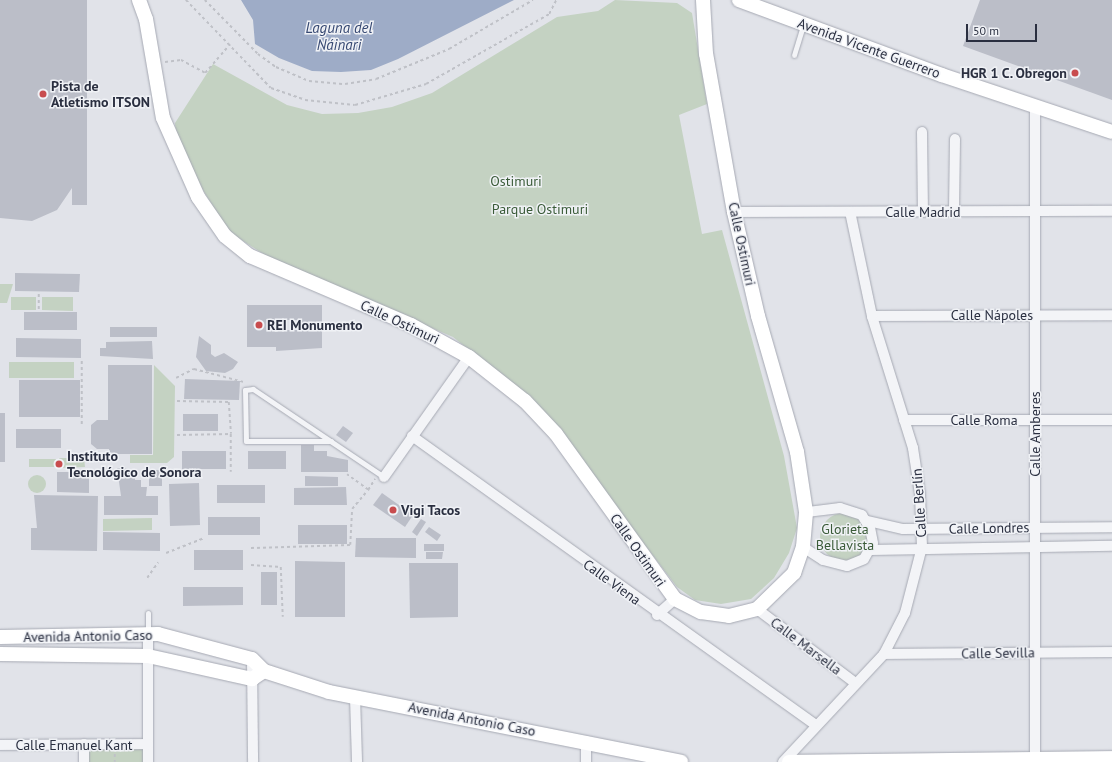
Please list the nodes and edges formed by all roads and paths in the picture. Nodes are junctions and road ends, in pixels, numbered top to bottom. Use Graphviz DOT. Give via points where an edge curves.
graph roads {
  1 [pos="139,0"];
  2 [pos="186,0"];
  3 [pos="204,0"];
  4 [pos="533,0"];
  5 [pos="556,0"];
  6 [pos="703,0"];
  7 [pos="739,0"];
  8 [pos="804,24"];
  9 [pos="230,44"];
  10 [pos="794,55"];
  11 [pos="154,64"];
  12 [pos="1035,106"];
  13 [pos="922,132"];
  14 [pos="1112,132"];
  15 [pos="955,139"];
  16 [pos="954,211"];
  17 [pos="1035,211"];
  18 [pos="1112,211"];
  19 [pos="734,212"];
  20 [pos="850,212"];
  21 [pos="923,212"];
  22 [pos="39,294"];
  23 [pos="39,311"];
  24 [pos="1035,315"];
  25 [pos="872,316"];
  26 [pos="1112,316"];
  27 [pos="469,357"];
  28 [pos="82,361"];
  29 [pos="176,378"];
  30 [pos="246,387"];
  31 [pos="177,401"];
  32 [pos="904,420"];
  33 [pos="1112,420"];
  34 [pos="1035,421"];
  35 [pos="82,426"];
  36 [pos="231,434"];
  37 [pos="177,435"];
  38 [pos="412,436"];
  39 [pos="331,441"];
  40 [pos="231,472"];
  41 [pos="347,475"];
  42 [pos="381,475"];
  43 [pos="368,490"];
  44 [pos="806,512"];
  45 [pos="868,521"];
  46 [pos="1036,527"];
  47 [pos="1112,527"];
  48 [pos="922,528"];
  49 [pos="204,538"];
  50 [pos="1112,546"];
  51 [pos="803,547"];
  52 [pos="922,547"];
  53 [pos="1037,547"];
  54 [pos="251,548"];
  55 [pos="871,550"];
  56 [pos="166,553"];
  57 [pos="158,562"];
  58 [pos="251,565"];
  59 [pos="147,578"];
  60 [pos="675,599"];
  61 [pos="757,609"];
  62 [pos="148,614"];
  63 [pos="658,615"];
  64 [pos="283,617"];
  65 [pos="148,634"];
  66 [pos="0,637"];
  67 [pos="1036,652"];
  68 [pos="1112,652"];
  69 [pos="0,654"];
  70 [pos="884,654"];
  71 [pos="148,656"];
  72 [pos="258,675"];
  73 [pos="854,682"];
  74 [pos="355,697"];
  75 [pos="815,724"];
  76 [pos="586,741"];
  77 [pos="84,744"];
  78 [pos="148,744"];
  79 [pos="0,745"];
  80 [pos="115,754"];
  81 [pos="1112,758"];
  82 [pos="1035,760"];
  83 [pos="787,761"];
  84 [pos="84,762"];
  85 [pos="116,762"];
  86 [pos="148,762"];
  87 [pos="252,762"];
  88 [pos="357,762"];
  89 [pos="586,762"];
  90 [pos="681,762"];
  1 -- 11 [label="street, Calle Ostimuri"];
  2 -- 9 [label="path"];
  3 -- 4 [label="path" via="258,54 276,67 309,81 346,84 376,79 449,49"];
  5 -- 9 [label="path" via="549,14 426,84 355,105 306,100 271,88"];
  6 -- 19 [label="street, Calle Ostimuri" via="706,54"];
  7 -- 8 [label="street, Avenida Vicente Guerrero"];
  8 -- 10 [label="lane"];
  8 -- 12 [label="street, Avenida Vicente Guerrero"];
  9 -- 11 [label="path" via="205,73 181,60"];
  11 -- 27 [label="street, Calle Ostimuri" via="163,118 184,170 210,216 237,247 271,266 411,325"];
  12 -- 14 [label="street, Avenida Vicente Guerrero"];
  12 -- 17 [label="street, Calle Amberes"];
  13 -- 21 [label="street"];
  15 -- 16 [label="street"];
  16 -- 17 [label="street, Calle Madrid"];
  16 -- 21 [label="street, Calle Madrid"];
  17 -- 18 [label="street, Calle Madrid"];
  17 -- 24 [label="street, Calle Amberes"];
  19 -- 20 [label="street, Calle Madrid"];
  19 -- 44 [label="street, Calle Ostimuri" via="758,316 797,452"];
  20 -- 21 [label="street, Calle Madrid"];
  20 -- 25 [label="street, Calle Berlín"];
  22 -- 23 [label="path"];
  24 -- 25 [label="street, Calle Nápoles"];
  24 -- 26 [label="street, Calle Nápoles"];
  24 -- 34 [label="street, Calle Amberes"];
  25 -- 32 [label="street, Calle Berlín"];
  27 -- 38 [label="street"];
  27 -- 60 [label="street, Calle Ostimuri" via="519,397 556,434"];
  28 -- 35 [label="path"];
  29 -- 30 [label="path" via="194,369 211,376 239,378"];
  30 -- 39 [label="lane"];
  30 -- 39 [label="lane" via="246,441"];
  31 -- 36 [label="path" via="228,402"];
  32 -- 34 [label="street, Calle Roma"];
  32 -- 48 [label="street, Calle Berlín" via="917,468"];
  33 -- 34 [label="street, Calle Roma"];
  34 -- 46 [label="street, Calle Amberes"];
  36 -- 37 [label="path"];
  36 -- 40 [label="path"];
  38 -- 42 [label="street"];
  38 -- 63 [label="street, Calle Viena"];
  39 -- 42 [label="lane"];
  41 -- 43 [label="path"];
  42 -- 43 [label="path"];
  43 -- 54 [label="path" via="352,509 350,546"];
  44 -- 45 [label="street, Calle Londres" via="840,508 862,515"];
  44 -- 51 [label="street, Calle Ostimuri"];
  45 -- 48 [label="street, Calle Londres" via="889,528"];
  45 -- 55 [label="street" via="873,539"];
  46 -- 47 [label="street, Calle Londres"];
  46 -- 48 [label="street, Calle Londres"];
  46 -- 53 [label="street, Calle Amberes"];
  48 -- 52 [label="street, Calle Berlín"];
  49 -- 56 [label="path"];
  50 -- 53 [label="street, Calle Londres"];
  51 -- 55 [label="street" via="840,566 859,562"];
  51 -- 61 [label="street, Calle Ostimuri" via="794,574"];
  52 -- 53 [label="street, Calle Londres"];
  52 -- 55 [label="street, Calle Londres"];
  52 -- 70 [label="street, Calle Berlín" via="905,613"];
  53 -- 67 [label="street, Calle Amberes"];
  57 -- 59 [label="path"];
  58 -- 64 [label="path" via="281,567"];
  60 -- 61 [label="street, Calle Ostimuri" via="716,616"];
  60 -- 63 [label="street"];
  61 -- 73 [label="street, Calle Marsella"];
  62 -- 65 [label="lane"];
  63 -- 75 [label="street, Calle Viena"];
  65 -- 66 [label="street, Avenida Antonio Caso"];
  65 -- 71 [label="street"];
  65 -- 72 [label="street, Avenida Antonio Caso" via="252,659"];
  67 -- 68 [label="street, Calle Sevilla"];
  67 -- 70 [label="street, Calle Sevilla"];
  67 -- 82 [label="street, Calle Amberes"];
  69 -- 71 [label="street, Avenida Antonio Caso"];
  70 -- 73 [label="street, Calle Berlín"];
  71 -- 72 [label="street, Avenida Antonio Caso"];
  71 -- 78 [label="street"];
  72 -- 74 [label="street, Avenida Antonio Caso"];
  72 -- 87 [label="street"];
  73 -- 75 [label="street, Calle Berlín"];
  74 -- 76 [label="street, Avenida Antonio Caso"];
  74 -- 88 [label="street"];
  75 -- 83 [label="street, Calle Berlín"];
  76 -- 89 [label="street"];
  76 -- 90 [label="street, Avenida Antonio Caso"];
  77 -- 78 [label="street, Calle Emanuel Kant"];
  77 -- 79 [label="street, Calle Emanuel Kant"];
  77 -- 84 [label="street"];
  78 -- 86 [label="street"];
  80 -- 85 [label="path"];
  81 -- 82 [label="street"];
  82 -- 83 [label="street"];
}
